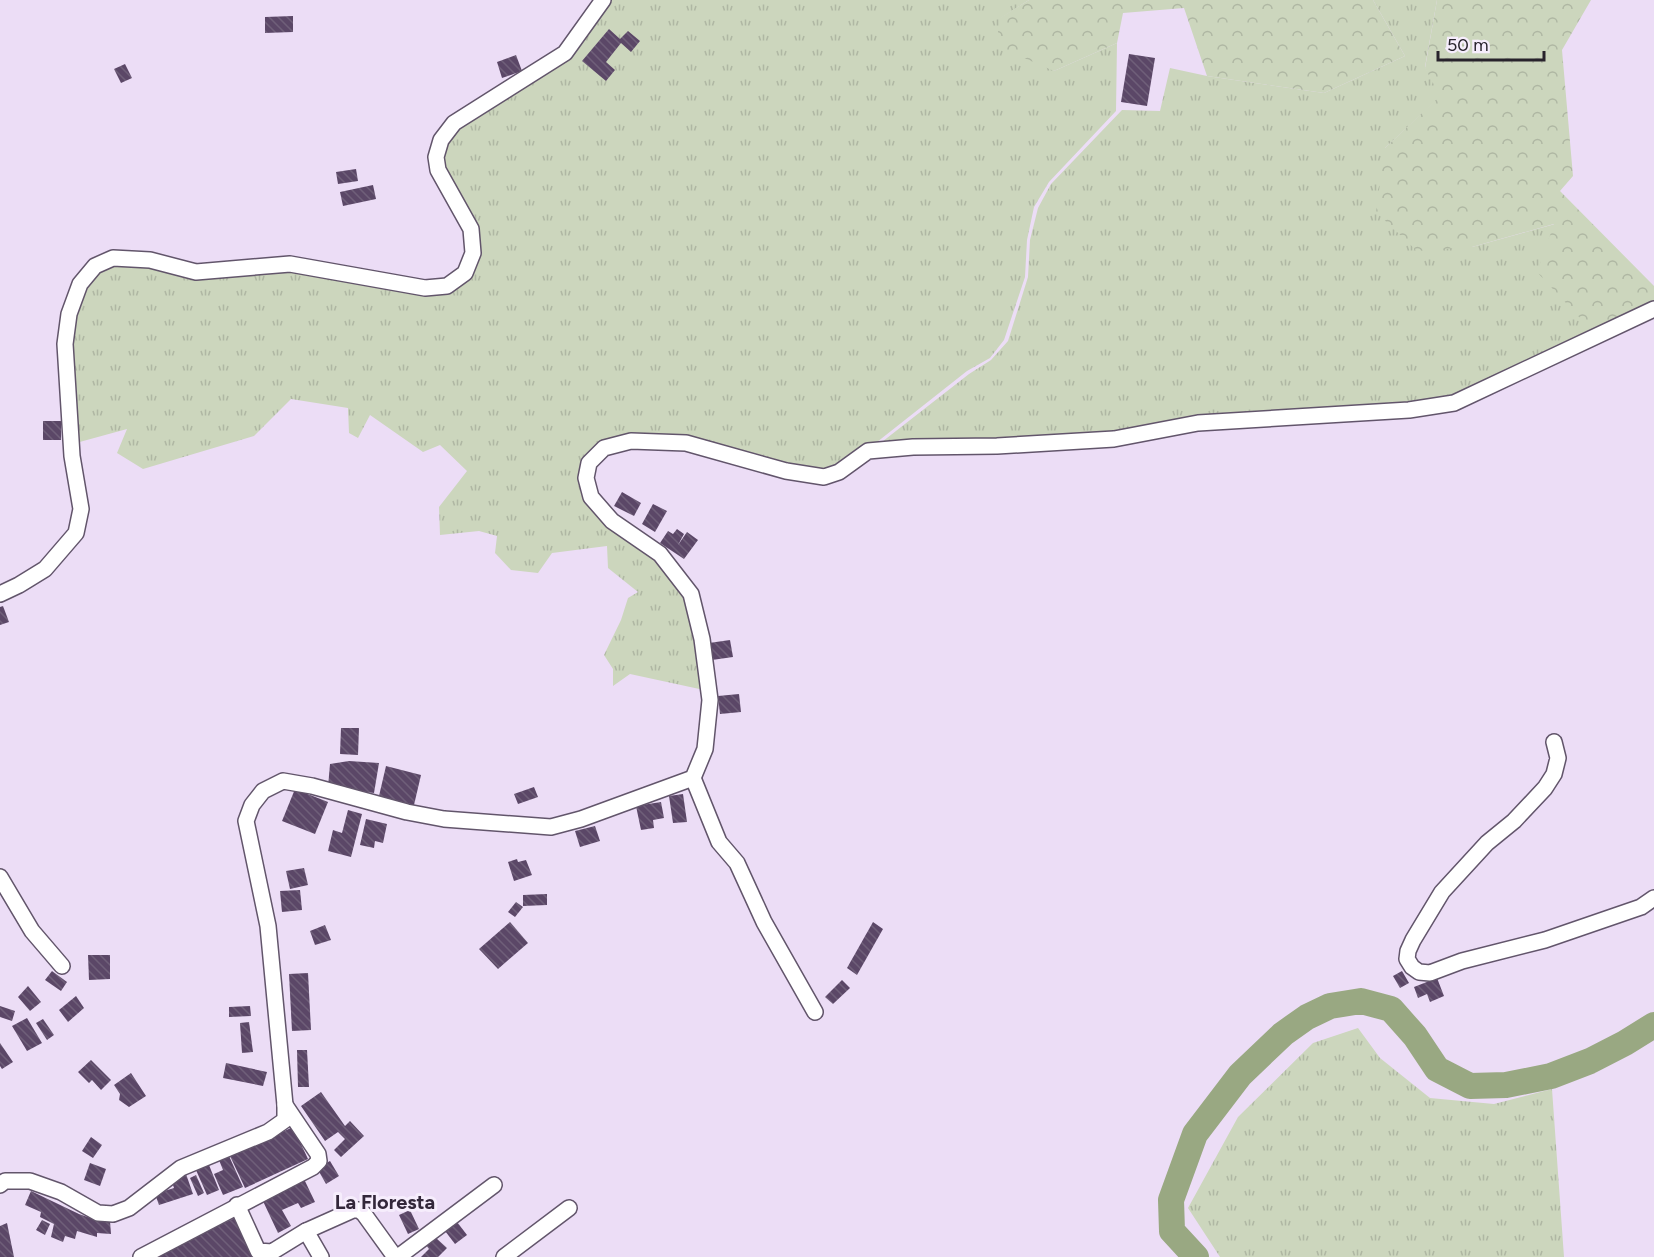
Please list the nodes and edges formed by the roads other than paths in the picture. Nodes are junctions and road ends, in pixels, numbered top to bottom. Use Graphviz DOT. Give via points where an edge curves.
graph roads {
  1 [pos="603,0"];
  2 [pos="1654,309"];
  3 [pos="0,594"];
  4 [pos="1554,742"];
  5 [pos="693,778"];
  6 [pos="0,878"];
  7 [pos="1654,898"];
  8 [pos="62,966"];
  9 [pos="815,1012"];
  10 [pos="285,1105"];
  11 [pos="0,1185"];
  12 [pos="494,1185"];
  13 [pos="237,1205"];
  14 [pos="569,1208"];
  15 [pos="306,1231"];
  16 [pos="141,1257"];
  17 [pos="321,1257"];
  18 [pos="396,1257"];
  19 [pos="504,1257"];
  1 -- 3 [label="street" via="565,53 454,123 441,140 436,157 438,170 471,229 473,253 465,273 447,286 425,288 290,264 196,272 150,260 113,258 95,266 80,284 69,314 65,344 72,456 81,509 76,533 45,569"];
  2 -- 5 [label="street" via="1454,403 1409,410 1198,423 1114,439 868,451 839,472 824,477 786,471 686,443 631,441 604,448 589,464 586,478 591,497 612,521 660,554 691,594 710,700 705,749"];
  4 -- 7 [label="street" via="1558,758 1545,788 1442,892 1413,940 1407,960 1419,972 1430,973 1545,940 1641,907"];
  5 -- 9 [label="street" via="720,842 737,863 764,922"];
  5 -- 10 [label="street" via="550,827 444,819 283,781 264,791 252,805 246,821 268,926"];
  6 -- 8 [label="street" via="32,931"];
  10 -- 11 [label="street" via="285,1120 268,1132 181,1168 129,1208 113,1214 98,1213 61,1192 30,1181 5,1181"];
  10 -- 13 [label="street" via="319,1161"];
  12 -- 18 [label="street"];
  13 -- 15 [label="street" via="258,1251 272,1252"];
  13 -- 16 [label="street"];
  14 -- 19 [label="street"];
  15 -- 17 [label="street"];
  15 -- 18 [label="street" via="359,1210"];
}
